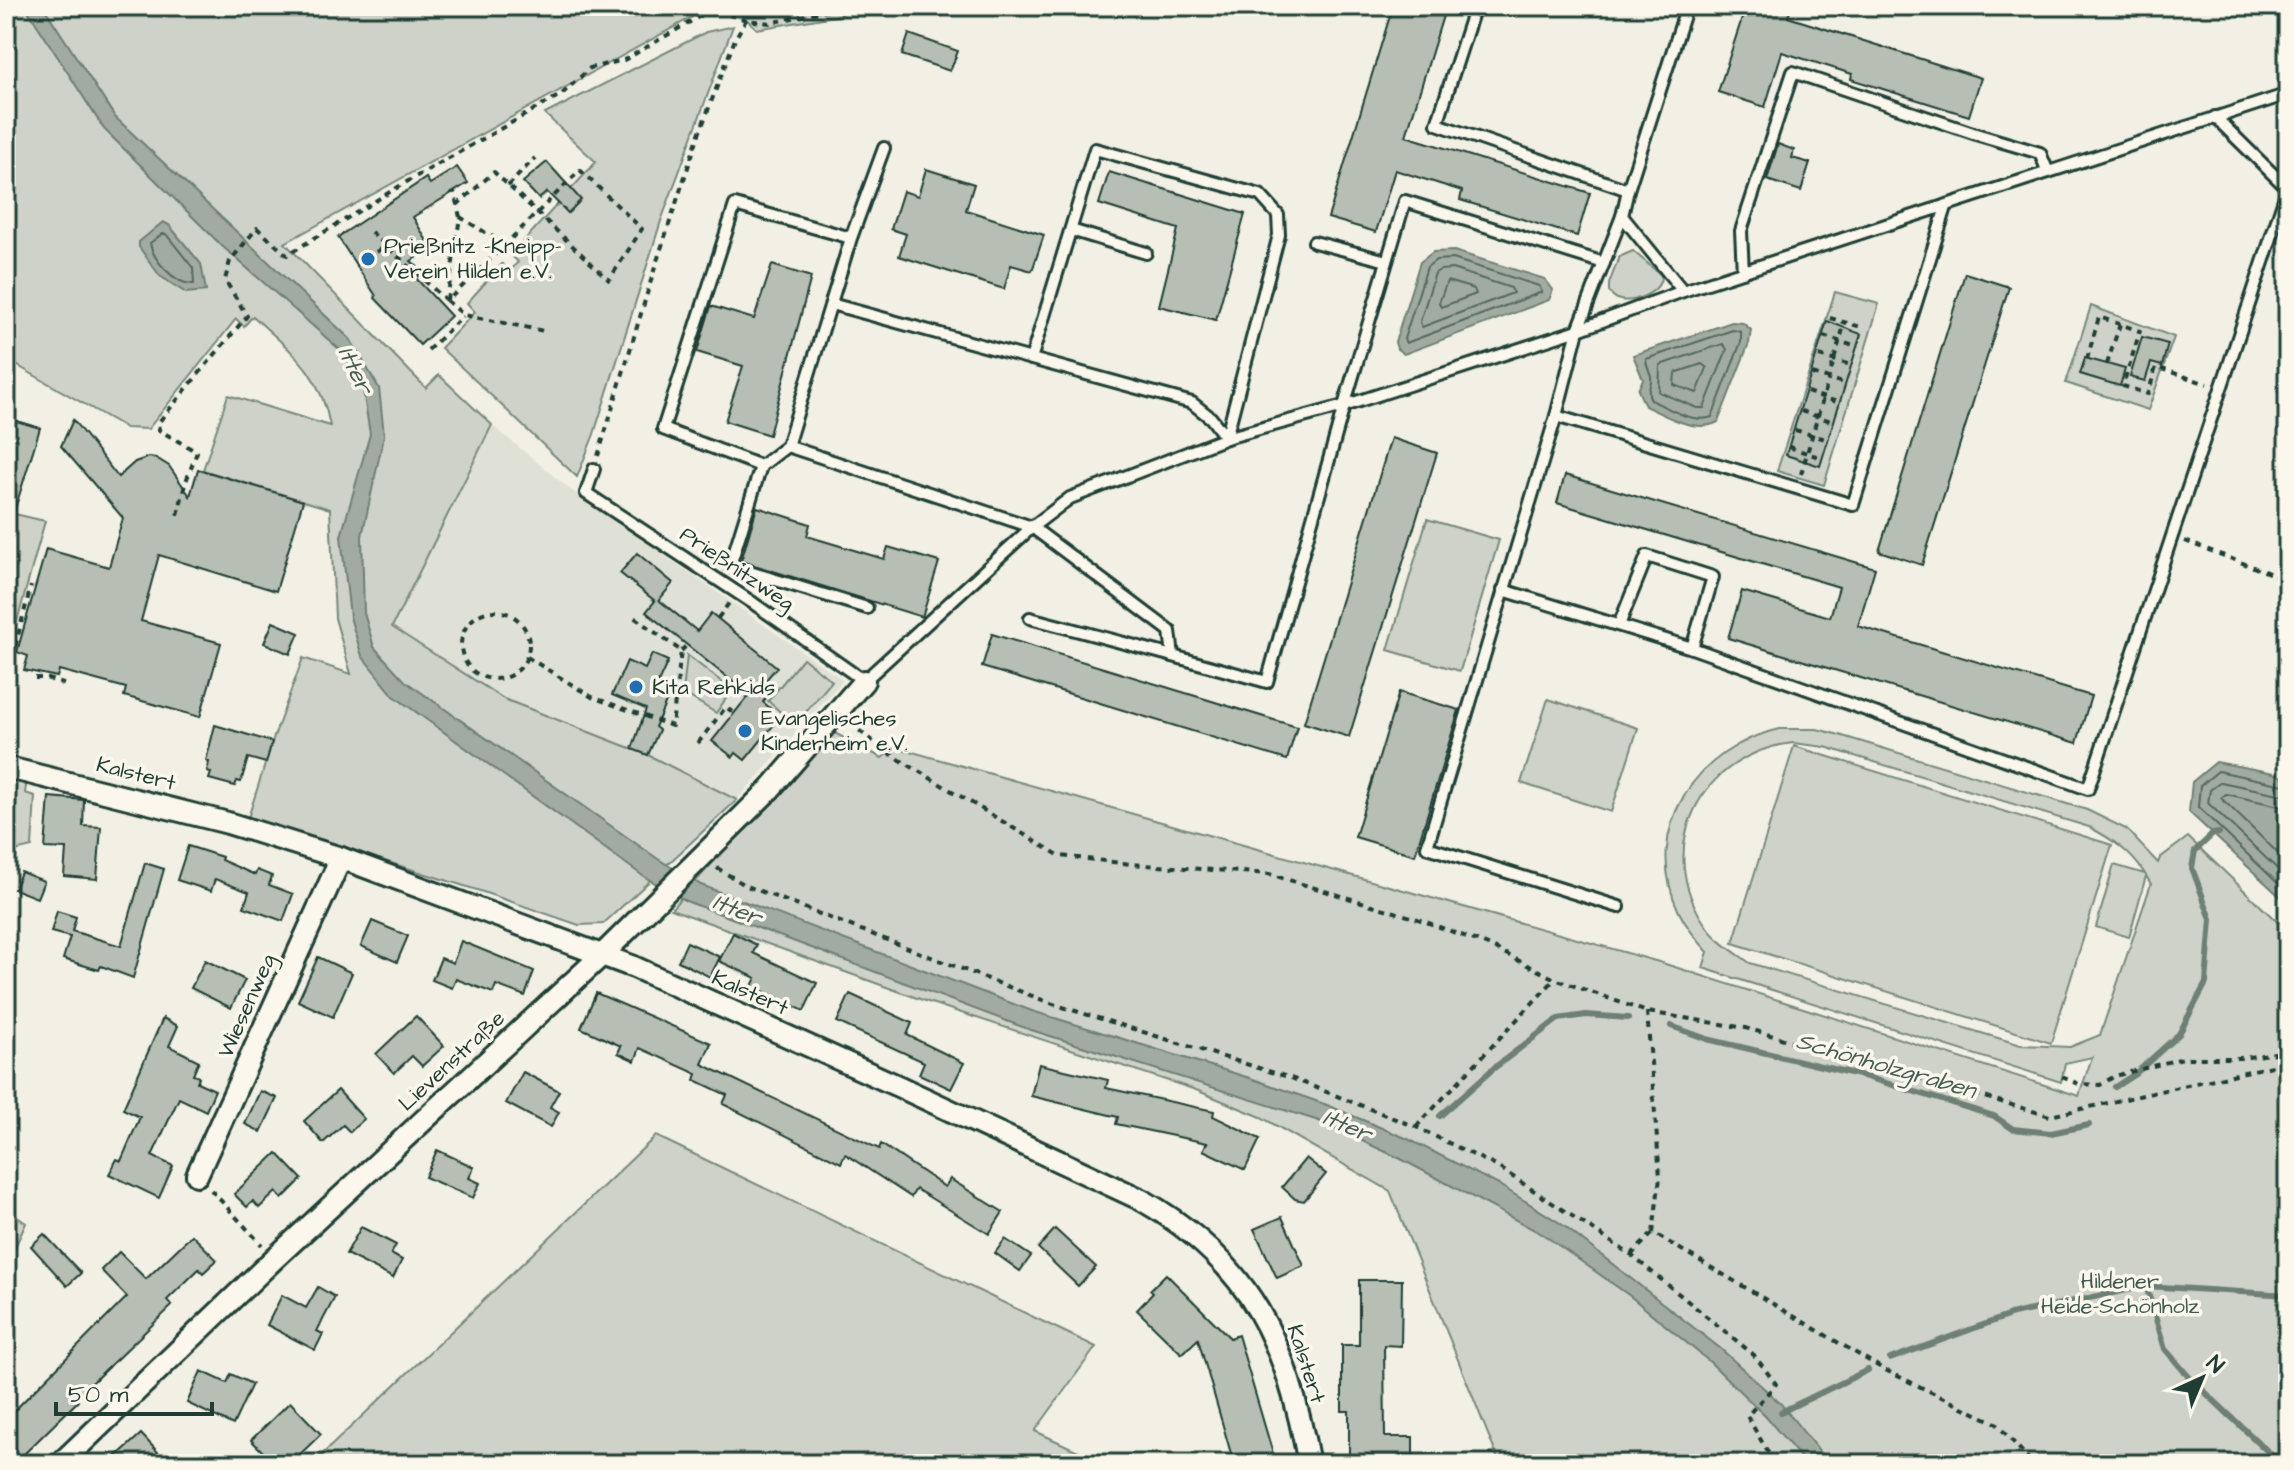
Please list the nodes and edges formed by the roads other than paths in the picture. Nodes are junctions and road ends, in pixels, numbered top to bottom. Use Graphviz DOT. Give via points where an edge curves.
graph roads {
  1 [pos="1475,6"];
  2 [pos="1687,6"];
  3 [pos="2288,94"];
  4 [pos="2215,117"];
  5 [pos="884,148"];
  6 [pos="2048,172"];
  7 [pos="2288,187"];
  8 [pos="1628,190"];
  9 [pos="1946,207"];
  10 [pos="1622,216"];
  11 [pos="1071,230"];
  12 [pos="851,238"];
  13 [pos="1314,242"];
  14 [pos="1146,253"];
  15 [pos="1387,261"];
  16 [pos="1604,263"];
  17 [pos="1743,272"];
  18 [pos="1683,291"];
  19 [pos="831,304"];
  20 [pos="1578,330"];
  21 [pos="1031,359"];
  22 [pos="1344,406"];
  23 [pos="1556,416"];
  24 [pos="1226,438"];
  25 [pos="787,446"];
  26 [pos="761,466"];
  27 [pos="594,469"];
  28 [pos="1032,527"];
  29 [pos="1503,590"];
  30 [pos="867,608"];
  31 [pos="1030,618"];
  32 [pos="1619,625"];
  33 [pos="1692,648"];
  34 [pos="1173,656"];
  35 [pos="864,681"];
  36 [pos="13,769"];
  37 [pos="341,858"];
  38 [pos="1619,907"];
  39 [pos="601,956"];
  40 [pos="197,1175"];
  41 [pos="60,1464"];
  42 [pos="1309,1464"];
  1 -- 8 [label="lane" via="1437,124"];
  2 -- 8 [label="lane"];
  3 -- 4 [label="lane"];
  4 -- 6 [label="lane"];
  4 -- 7 [label="lane"];
  5 -- 12 [label="lane"];
  6 -- 9 [label="lane"];
  6 -- 17 [label="lane" via="2040,153 1793,72 1741,231"];
  7 -- 33 [label="lane" via="2088,789"];
  8 -- 10 [label="lane"];
  9 -- 17 [label="lane"];
  9 -- 23 [label="lane" via="1853,505"];
  10 -- 16 [label="lane"];
  10 -- 18 [label="lane"];
  11 -- 14 [label="lane"];
  11 -- 21 [label="lane"];
  11 -- 24 [label="lane" via="1095,149 1260,195 1278,215 1279,235"];
  12 -- 19 [label="lane"];
  12 -- 26 [label="lane" via="735,205 663,429"];
  13 -- 15 [label="lane"];
  15 -- 16 [label="lane" via="1405,201"];
  15 -- 22 [label="lane"];
  16 -- 20 [label="lane"];
  17 -- 18 [label="lane"];
  18 -- 20 [label="lane"];
  19 -- 21 [label="lane"];
  19 -- 25 [label="lane"];
  20 -- 22 [label="lane"];
  20 -- 23 [label="lane"];
  21 -- 24 [label="lane" via="1192,403"];
  22 -- 24 [label="lane"];
  22 -- 34 [label="lane" via="1267,682"];
  23 -- 29 [label="lane"];
  24 -- 28 [label="lane" via="1070,498"];
  25 -- 26 [label="lane"];
  25 -- 28 [label="lane"];
  26 -- 30 [label="lane" via="730,566"];
  27 -- 35 [label="lane, Prießnitzweg" via="586,493"];
  28 -- 34 [label="lane" via="1170,631"];
  28 -- 35 [label="lane"];
  29 -- 32 [label="lane"];
  29 -- 38 [label="lane" via="1427,847"];
  31 -- 34 [label="lane"];
  32 -- 33 [label="lane"];
  32 -- 33 [label="lane" via="1647,556 1713,577"];
  35 -- 39 [label="street, Lievenstraße" via="770,789"];
  36 -- 37 [label="street, Kalstert" via="228,823"];
  37 -- 39 [label="street, Kalstert"];
  37 -- 40 [label="street, Wiesenweg"];
  39 -- 41 [label="street, Lievenstraße"];
  39 -- 42 [label="street, Kalstert" via="900,1087 1174,1219 1239,1280 1266,1320 1285,1364"];
}
